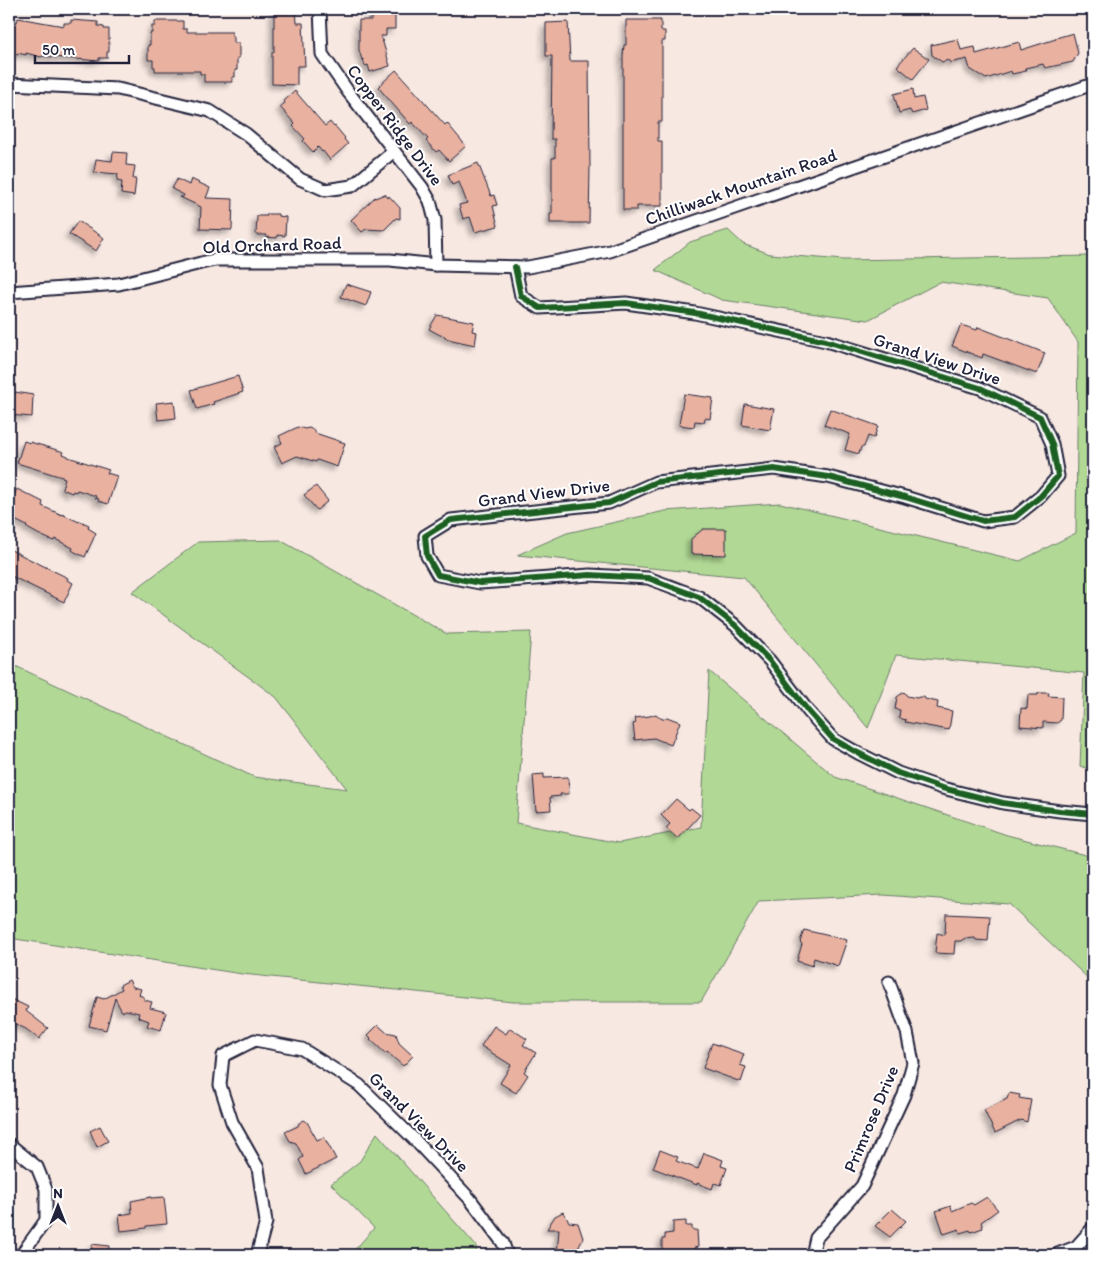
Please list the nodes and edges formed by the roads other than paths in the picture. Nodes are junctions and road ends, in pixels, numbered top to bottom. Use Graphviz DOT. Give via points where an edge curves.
graph roads {
  1 [pos="320,9"];
  2 [pos="9,84"];
  3 [pos="1093,84"];
  4 [pos="394,151"];
  5 [pos="390,260"];
  6 [pos="436,265"];
  7 [pos="515,267"];
  8 [pos="9,292"];
  9 [pos="1093,814"];
  10 [pos="889,982"];
  11 [pos="9,1144"];
  12 [pos="1093,1228"];
  13 [pos="21,1255"];
  14 [pos="257,1255"];
  15 [pos="506,1255"];
  16 [pos="812,1255"];
  17 [pos="1055,1255"];
  1 -- 4 [label="street, Copper Ridge Drive" via="322,54"];
  2 -- 4 [label="street" via="118,89 210,111 246,134 300,179 325,190 352,186"];
  3 -- 7 [label="street, Chilliwack Mountain Road" via="610,251"];
  4 -- 6 [label="street, Copper Ridge Drive" via="430,201 435,220"];
  5 -- 6 [label="street, Chilliwack Mountain Road"];
  5 -- 8 [label="street, Old Orchard Road" via="215,260 119,284"];
  6 -- 7 [label="street, Chilliwack Mountain Road"];
  7 -- 9 [label="street, Grand View Drive" via="521,296 540,308 626,303 695,313 826,341 980,388 1040,417 1052,444 1058,476 1016,517 982,521 828,477 774,469 656,482 609,503 451,520 425,536 426,556 438,575 480,583 590,575 648,578 699,597 735,625 770,661 833,739 858,753 898,773 942,788 1003,803"];
  10 -- 16 [label="street, Primrose Drive" via="907,1032 913,1064 904,1095 862,1186 816,1238"];
  11 -- 13 [label="street" via="37,1167 46,1189 46,1220"];
  12 -- 17 [label="street" via="1076,1247"];
  14 -- 15 [label="street, Grand View Drive" via="266,1222 258,1168 232,1122 220,1085 223,1056 255,1040 302,1050 359,1085 470,1199 503,1243"];
}
